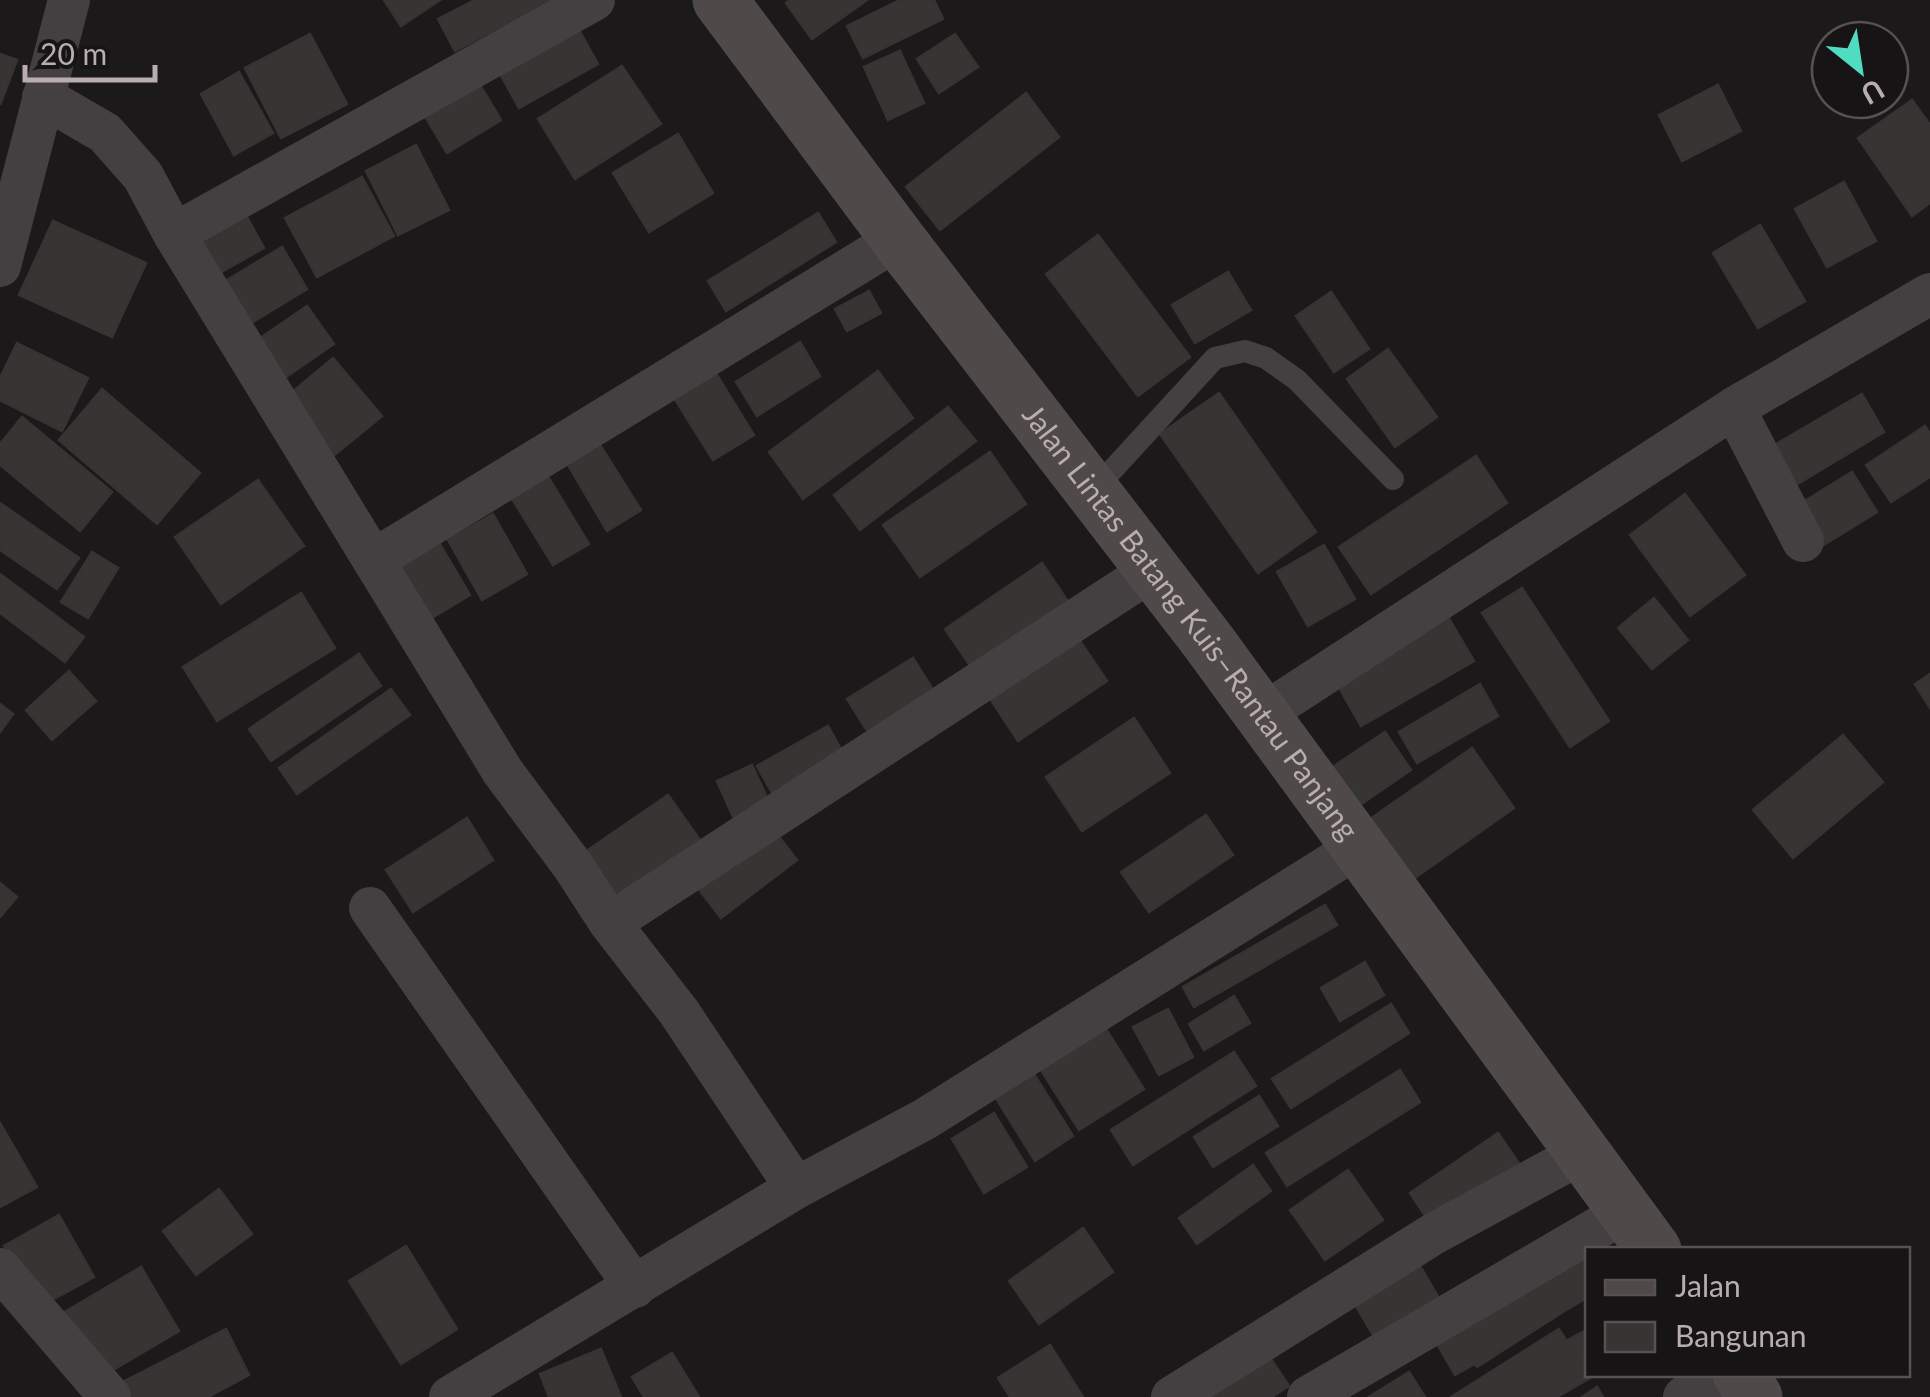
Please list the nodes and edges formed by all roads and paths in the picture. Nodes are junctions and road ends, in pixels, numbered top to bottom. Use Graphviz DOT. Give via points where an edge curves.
graph roads {
  1 [pos="68,0"];
  2 [pos="594,0"];
  3 [pos="720,0"];
  4 [pos="44,96"];
  5 [pos="174,234"];
  6 [pos="898,239"];
  7 [pos="2,250"];
  8 [pos="1930,294"];
  9 [pos="1734,408"];
  10 [pos="1393,479"];
  11 [pos="1094,490"];
  12 [pos="1803,542"];
  13 [pos="375,559"];
  14 [pos="1154,569"];
  15 [pos="1263,714"];
  16 [pos="1360,846"];
  17 [pos="370,908"];
  18 [pos="610,924"];
  19 [pos="1584,1152"];
  20 [pos="796,1188"];
  21 [pos="1640,1230"];
  22 [pos="1606,1247"];
  23 [pos="1585,1258"];
  24 [pos="0,1269"];
  25 [pos="636,1287"];
  26 [pos="1714,1377"];
  27 [pos="110,1397"];
  28 [pos="450,1397"];
  29 [pos="1172,1397"];
  30 [pos="1308,1397"];
  31 [pos="1684,1397"];
  1 -- 4 [label="street"];
  2 -- 5 [label="street"];
  3 -- 6 [label="main road, Jalan Lintas Batang Kuis–Rantau Panjang"];
  4 -- 5 [label="street" via="105,132 143,176"];
  4 -- 7 [label="street"];
  5 -- 13 [label="street"];
  6 -- 11 [label="main road, Jalan Lintas Batang Kuis–Rantau Panjang"];
  6 -- 13 [label="street"];
  8 -- 9 [label="street"];
  9 -- 12 [label="street"];
  9 -- 15 [label="street"];
  10 -- 11 [label="lane" via="1297,380 1245,351 1215,358"];
  11 -- 14 [label="main road, Jalan Lintas Batang Kuis–Rantau Panjang"];
  13 -- 18 [label="street" via="503,772"];
  14 -- 15 [label="main road, Jalan Lintas Batang Kuis–Rantau Panjang"];
  14 -- 18 [label="street"];
  15 -- 16 [label="main road, Jalan Lintas Batang Kuis–Rantau Panjang"];
  16 -- 19 [label="main road, Jalan Lintas Batang Kuis–Rantau Panjang"];
  16 -- 20 [label="street" via="925,1118"];
  17 -- 25 [label="street"];
  18 -- 20 [label="street" via="679,1012"];
  19 -- 21 [label="main road, Jalan Lintas Batang Kuis–Rantau Panjang"];
  19 -- 29 [label="street" via="1436,1233"];
  20 -- 25 [label="street"];
  21 -- 22 [label="street"];
  23 -- 30 [label="street"];
  24 -- 27 [label="street"];
  25 -- 28 [label="street"];
  26 -- 31 [label="street"];
}
